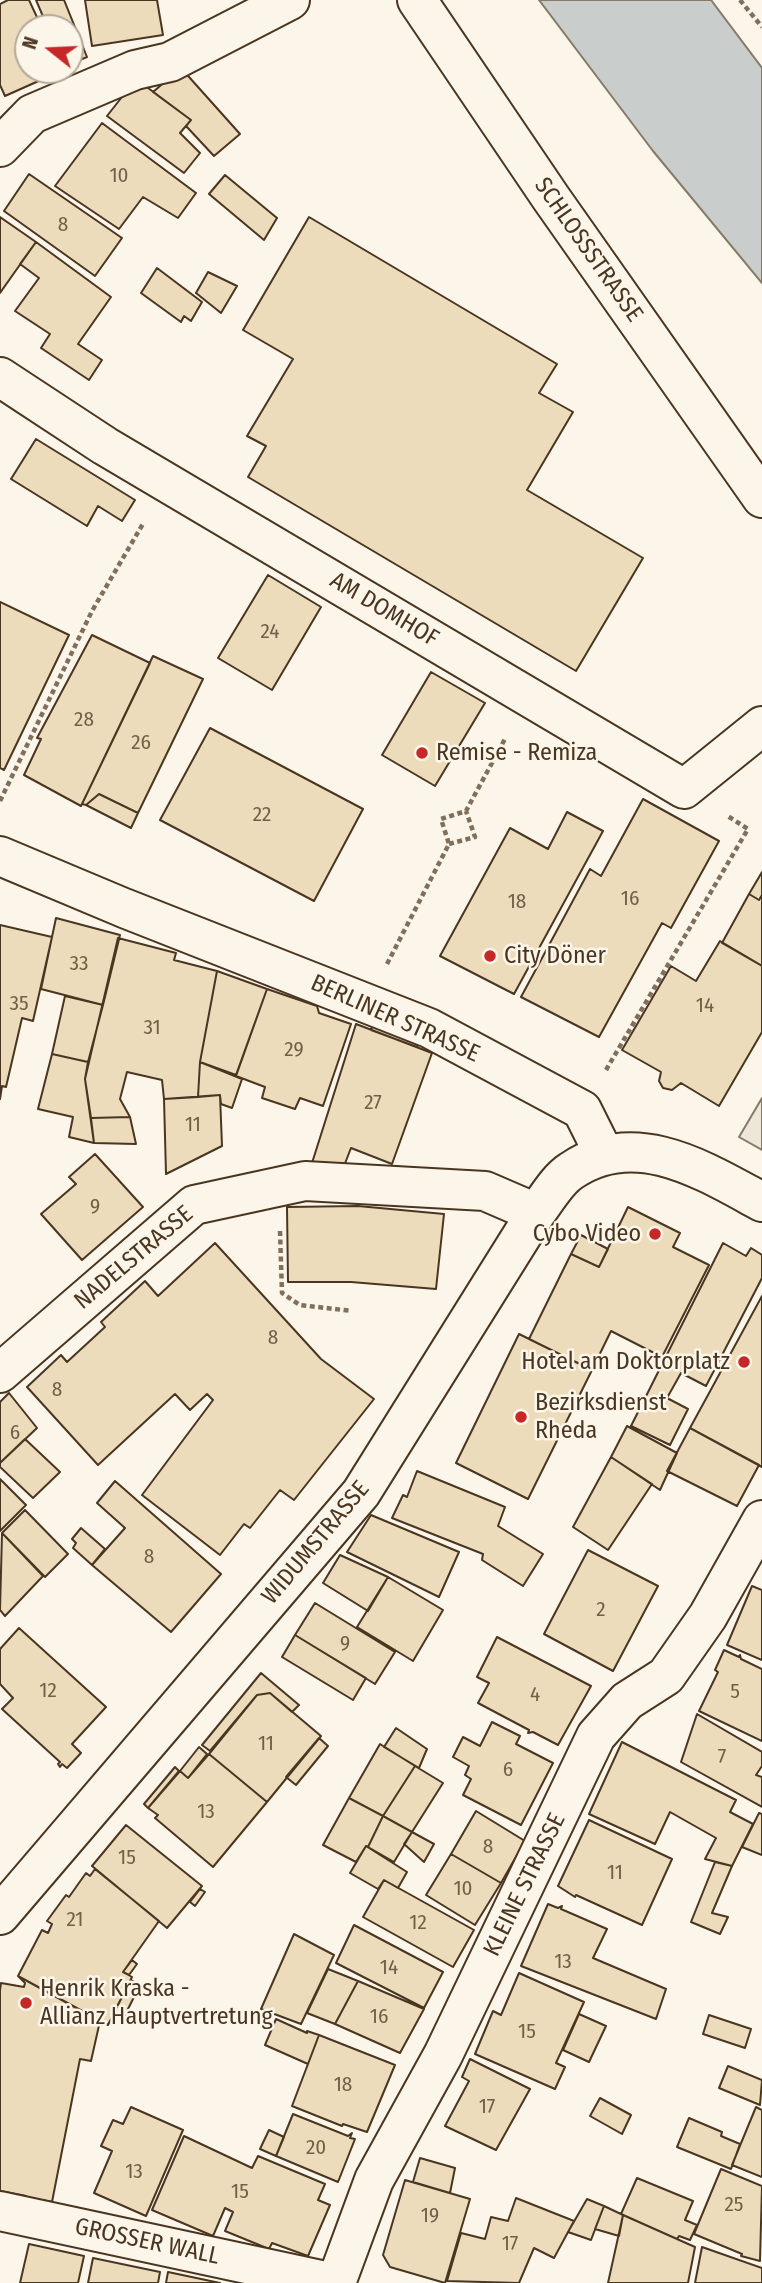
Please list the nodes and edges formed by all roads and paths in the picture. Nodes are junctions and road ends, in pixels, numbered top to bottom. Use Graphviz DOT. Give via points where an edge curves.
graph roads {
  1 [pos="290,0"];
  2 [pos="417,0"];
  3 [pos="740,0"];
  4 [pos="762,27"];
  5 [pos="0,147"];
  6 [pos="0,377"];
  7 [pos="168,482"];
  8 [pos="762,498"];
  9 [pos="527,696"];
  10 [pos="762,726"];
  11 [pos="684,789"];
  12 [pos="0,801"];
  13 [pos="466,811"];
  14 [pos="449,844"];
  15 [pos="0,856"];
  16 [pos="367,1002"];
  17 [pos="582,1110"];
  18 [pos="604,1154"];
  19 [pos="279,1185"];
  20 [pos="762,1202"];
  21 [pos="536,1213"];
  22 [pos="352,1311"];
  23 [pos="0,1373"];
  24 [pos="762,1520"];
  25 [pos="0,1915"];
  26 [pos="0,2211"];
  27 [pos="335,2283"];
  1 -- 5 [label="street" via="170,62 135,71 32,114"];
  2 -- 8 [label="street, SCHLOSSSTRASSE"];
  3 -- 4 [label="path"];
  6 -- 7 [label="street, AM DOMHOF"];
  7 -- 9 [label="street, AM DOMHOF"];
  7 -- 12 [label="path" via="92,611"];
  9 -- 11 [label="street, AM DOMHOF"];
  9 -- 13 [label="path"];
  10 -- 11 [label="street"];
  11 -- 17 [label="path" via="748,829"];
  13 -- 14 [label="path" via="442,819"];
  13 -- 14 [label="path" via="475,837"];
  14 -- 16 [label="path"];
  15 -- 16 [label="street, BERLINER STRASSE"];
  16 -- 17 [label="street, BERLINER STRASSE" via="429,1028"];
  17 -- 18 [label="street"];
  18 -- 20 [label="street" via="647,1151 696,1167"];
  18 -- 21 [label="street, WIDUMSTRASSE" via="569,1172"];
  19 -- 21 [label="street, NADELSTRASSE" via="305,1181 485,1191"];
  19 -- 22 [label="path" via="282,1293 300,1305"];
  19 -- 23 [label="street, NADELSTRASSE" via="194,1205"];
  21 -- 25 [label="street, WIDUMSTRASSE" via="361,1493"];
  24 -- 27 [label="street, KLEINE STRASSE" via="708,1616 666,1676 626,1701 596,1736 443,2055 374,2180"];
  26 -- 27 [label="street, GROSSER WALL"];
}
